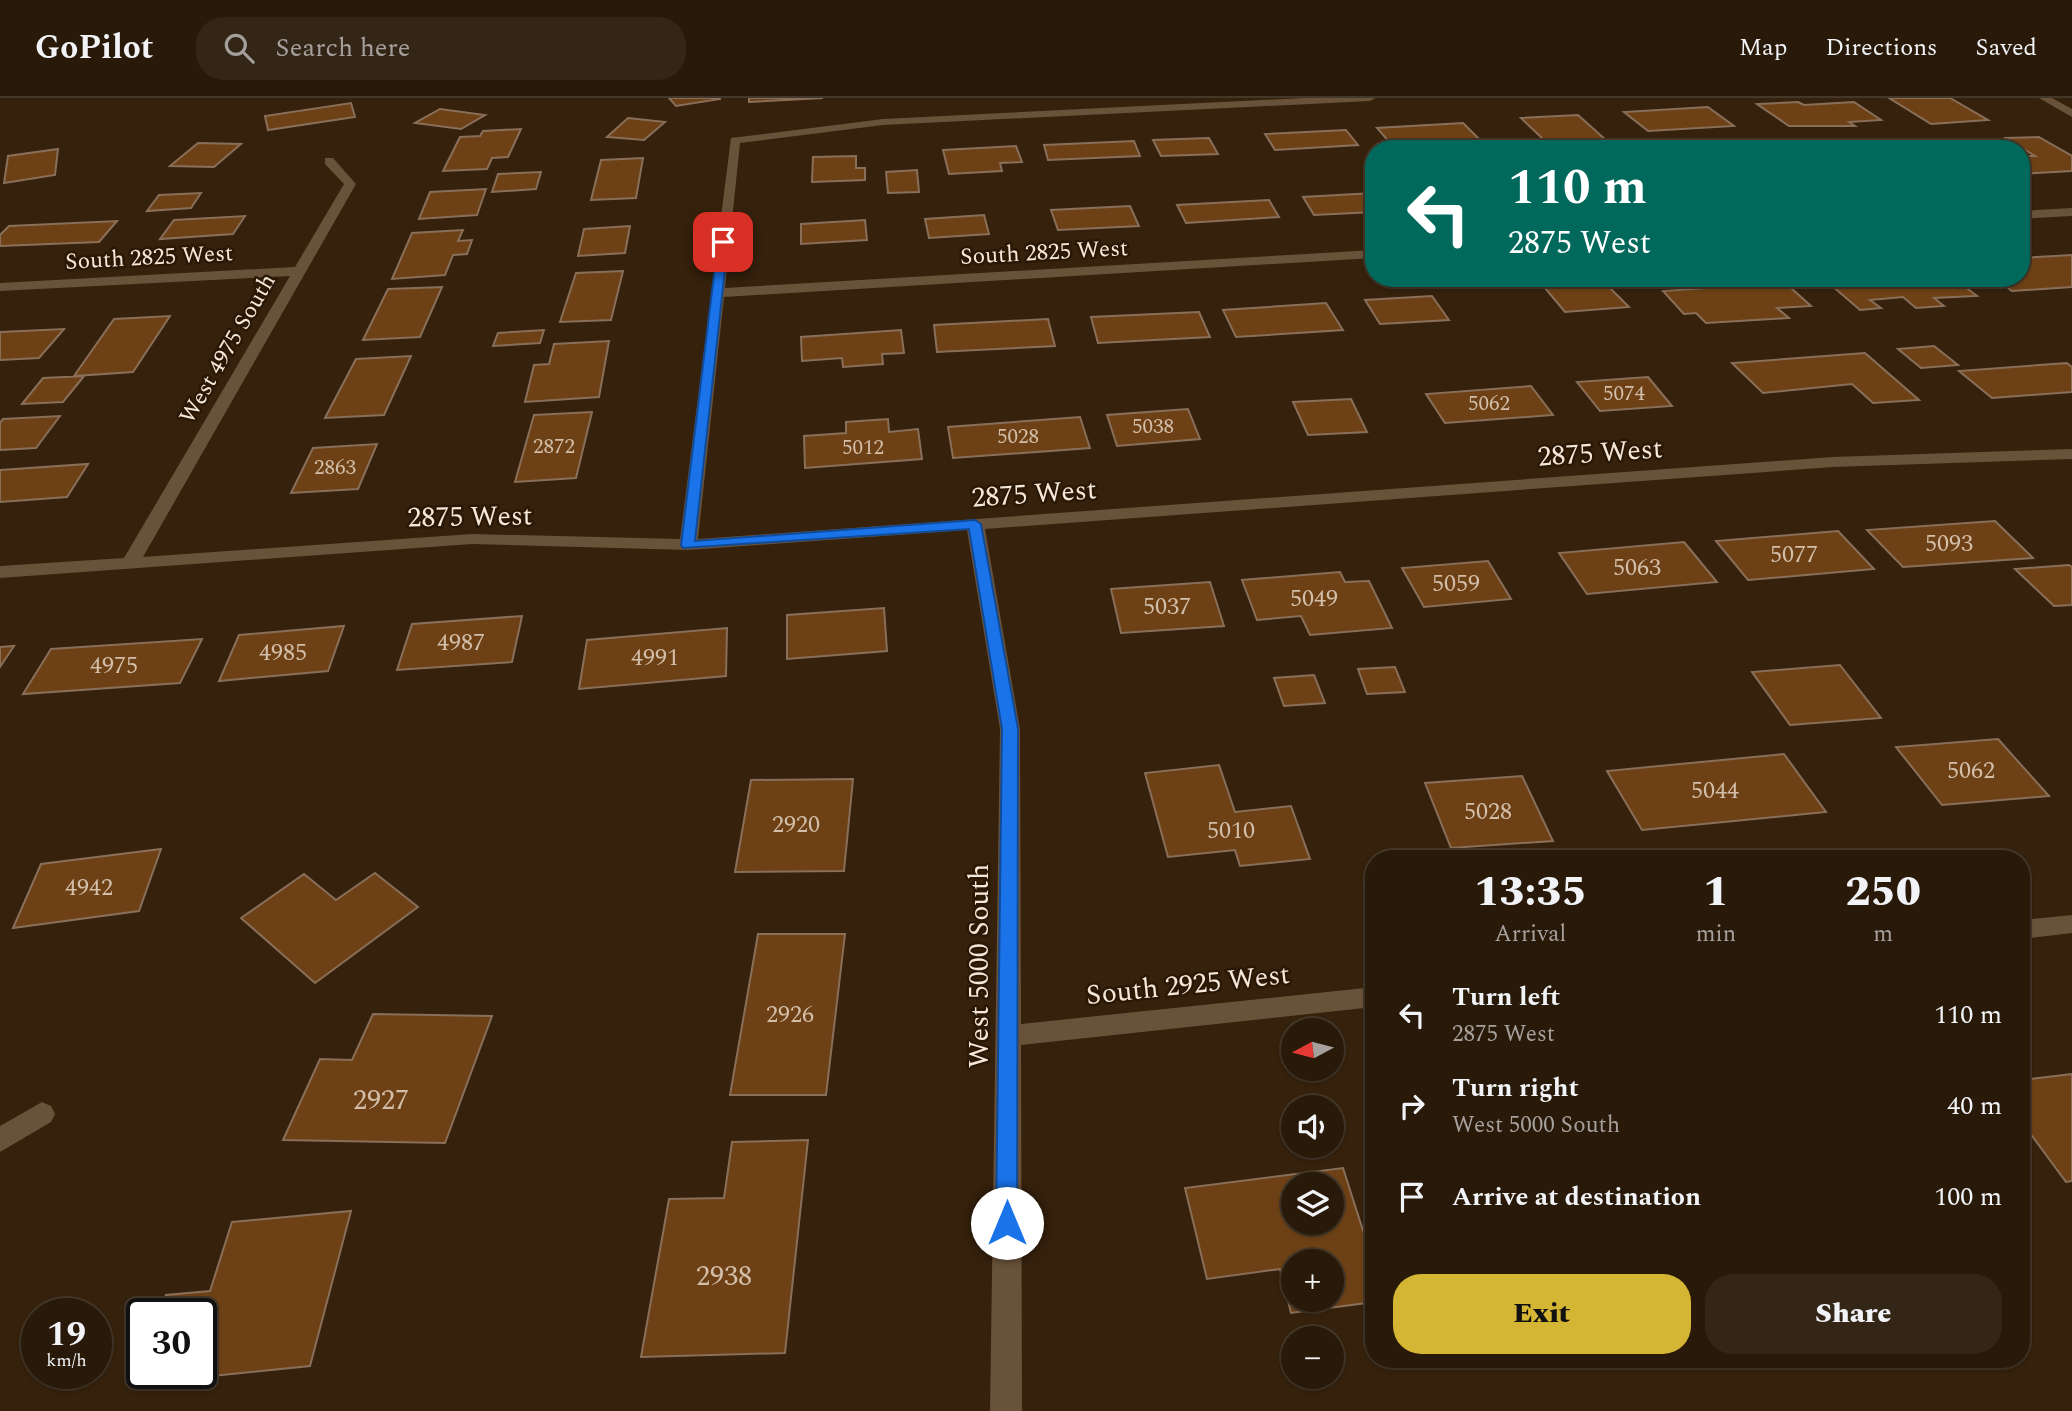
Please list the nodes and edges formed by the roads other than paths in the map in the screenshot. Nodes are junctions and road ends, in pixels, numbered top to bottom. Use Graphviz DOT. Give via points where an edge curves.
graph roads {
  1 [pos="1370,98"];
  2 [pos="2044,98"];
  3 [pos="2072,114"];
  4 [pos="329,161"];
  5 [pos="2072,212"];
  6 [pos="2030,214"];
  7 [pos="1365,255"];
  8 [pos="300,271"];
  9 [pos="0,287"];
  10 [pos="717,293"];
  11 [pos="2072,454"];
  12 [pos="975,524"];
  13 [pos="688,545"];
  14 [pos="130,563"];
  15 [pos="0,572"];
  16 [pos="2072,924"];
  17 [pos="2030,929"];
  18 [pos="1365,998"];
  19 [pos="1008,1036"];
  20 [pos="42,1114"];
  21 [pos="0,1140"];
  22 [pos="1006,1411"];
  1 -- 10 [label="street" via="883,122 735,140"];
  2 -- 3 [label="street"];
  4 -- 8 [label="street, West 4975 South" via="350,184"];
  5 -- 6 [label="street"];
  7 -- 10 [label="street, South 2825 West"];
  8 -- 9 [label="street, South 2825 West"];
  8 -- 14 [label="street, West 4975 South"];
  10 -- 13 [label="street"];
  11 -- 12 [label="street, 2875 West" via="1819,463"];
  12 -- 13 [label="street, 2875 West"];
  12 -- 19 [label="street, West 5000 South" via="1010,729"];
  13 -- 14 [label="street, 2875 West" via="472,539"];
  14 -- 15 [label="street, 2875 West"];
  16 -- 17 [label="street"];
  18 -- 19 [label="street, South 2925 West"];
  19 -- 22 [label="street, West 5000 South"];
  20 -- 21 [label="street"];
}
